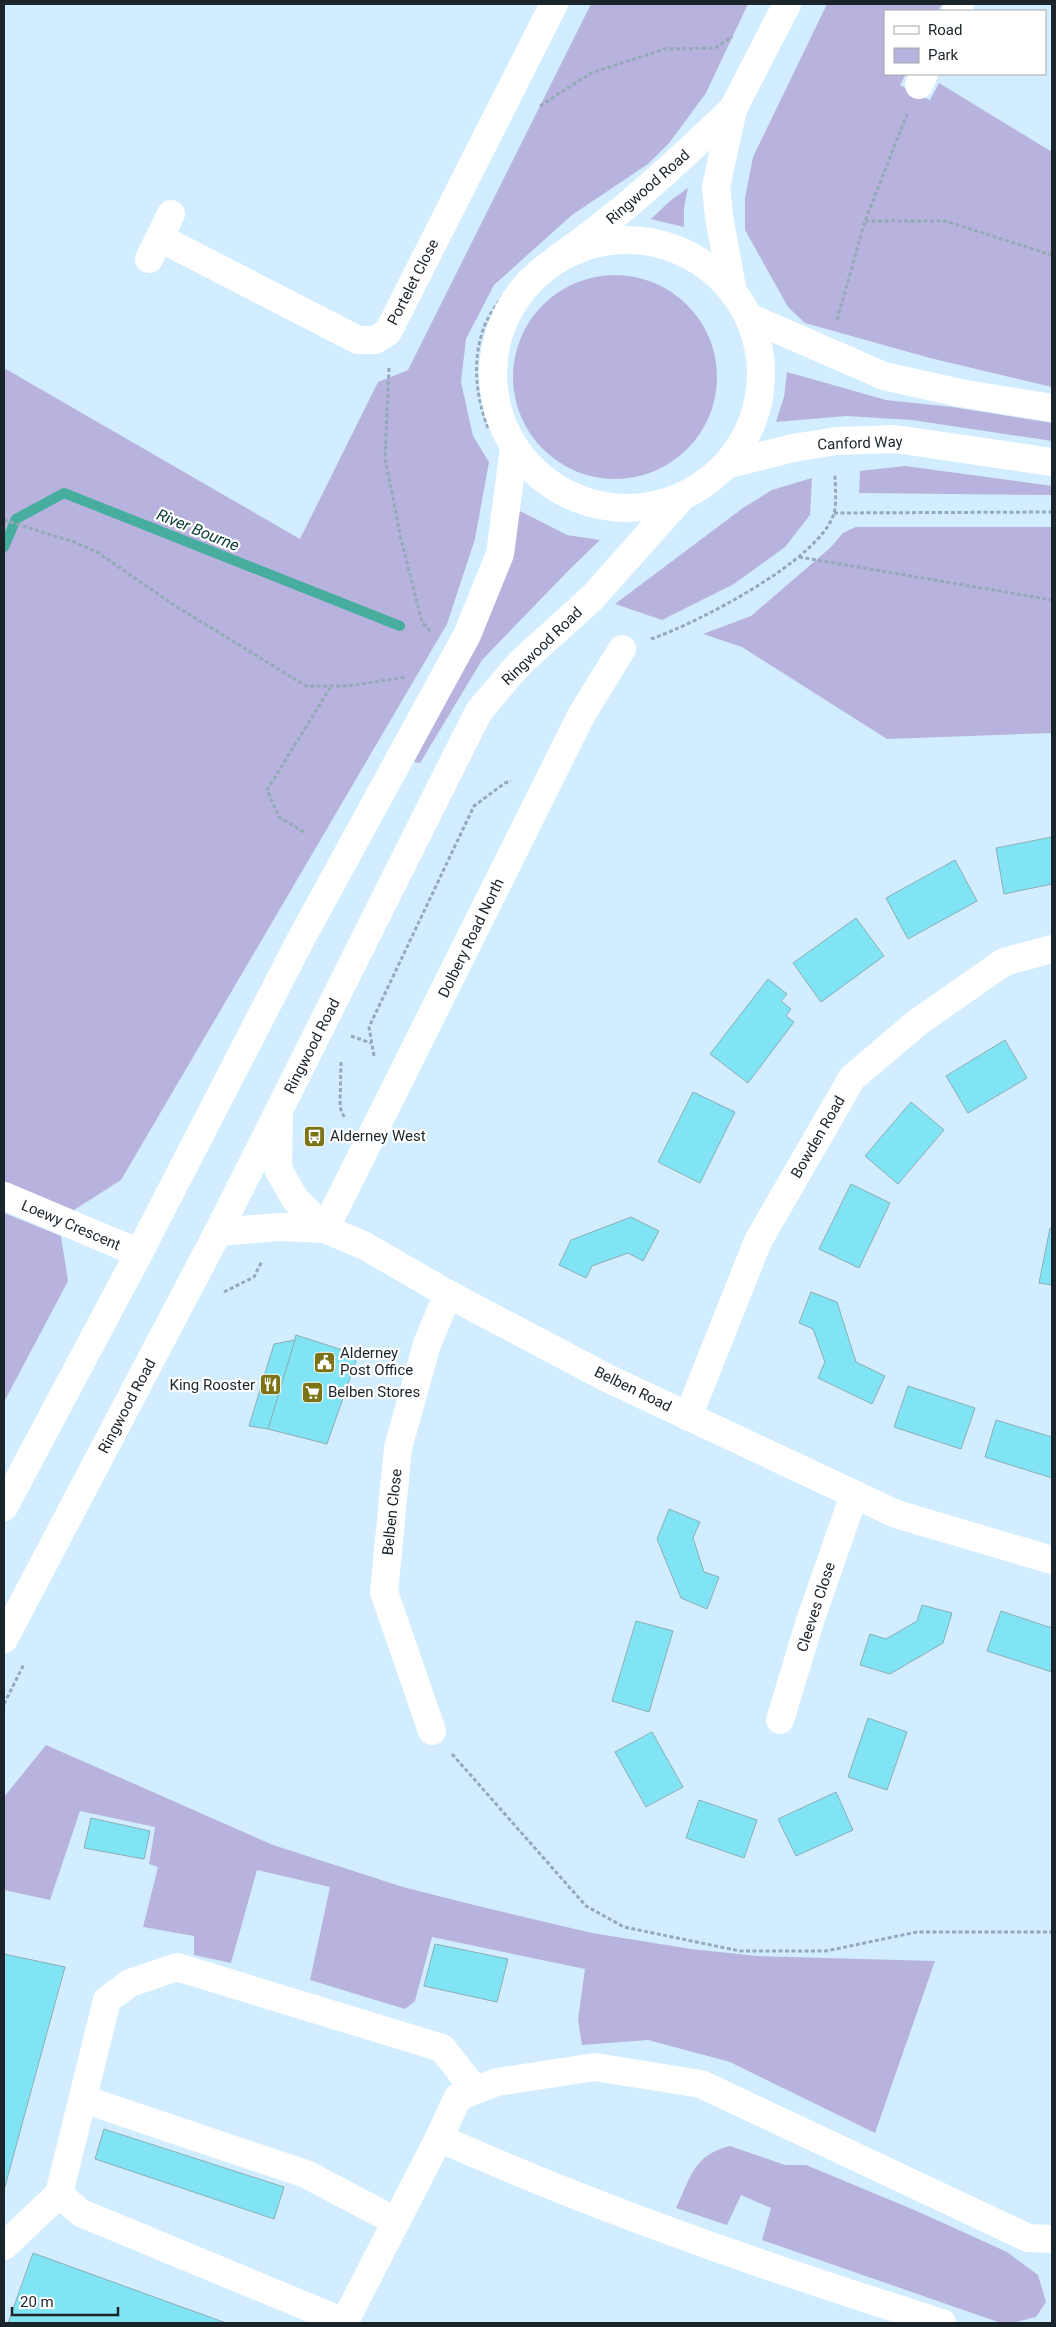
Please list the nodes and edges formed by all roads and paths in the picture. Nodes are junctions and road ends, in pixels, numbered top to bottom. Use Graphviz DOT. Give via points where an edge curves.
graph roads {
  1 [pos="554,4"];
  2 [pos="787,4"];
  3 [pos="738,33"];
  4 [pos="922,79"];
  5 [pos="537,107"];
  6 [pos="733,109"];
  7 [pos="171,214"];
  8 [pos="865,221"];
  9 [pos="1052,255"];
  10 [pos="547,259"];
  11 [pos="732,288"];
  12 [pos="751,318"];
  13 [pos="837,320"];
  14 [pos="389,364"];
  15 [pos="1052,408"];
  16 [pos="490,433"];
  17 [pos="514,448"];
  18 [pos="1052,462"];
  19 [pos="729,464"];
  20 [pos="835,475"];
  21 [pos="681,498"];
  22 [pos="1052,512"];
  23 [pos="834,513"];
  24 [pos="4,520"];
  25 [pos="799,557"];
  26 [pos="1052,600"];
  27 [pos="437,639"];
  28 [pos="622,649"];
  29 [pos="413,676"];
  30 [pos="330,687"];
  31 [pos="557,766"];
  32 [pos="304,832"];
  33 [pos="1052,949"];
  34 [pos="349,1035"];
  35 [pos="371,1043"];
  36 [pos="386,1109"];
  37 [pos="279,1111"];
  38 [pos="4,1196"];
  39 [pos="325,1228"];
  40 [pos="218,1232"];
  41 [pos="139,1254"];
  42 [pos="448,1294"];
  43 [pos="688,1416"];
  44 [pos="854,1495"];
  45 [pos="4,1507"];
  46 [pos="1052,1560"];
  47 [pos="4,1639"];
  48 [pos="780,1720"];
  49 [pos="432,1731"];
  50 [pos="1052,1932"];
  51 [pos="475,2090"];
  52 [pos="83,2099"];
  53 [pos="439,2138"];
  54 [pos="59,2194"];
  55 [pos="395,2221"];
  56 [pos="1052,2239"];
  57 [pos="4,2246"];
  58 [pos="344,2323"];
  59 [pos="942,2323"];
  1 -- 7 [label="main road, Portelet Close" via="388,332 375,340 358,340 154,249"];
  2 -- 6 [label="main road, Ringwood Road"];
  3 -- 5 [label="path" via="715,48 665,49 590,73"];
  4 -- 8 [label="path"];
  6 -- 10 [label="main road, Ringwood Road" via="670,170 598,230"];
  6 -- 11 [label="main road, Ringwood Road" via="716,187"];
  8 -- 9 [label="path" via="945,221"];
  8 -- 13 [label="path"];
  10 -- 11 [label="main road" via="603,241 651,241 696,257"];
  10 -- 16 [label="path" via="506,292 483,328 476,364 478,391"];
  10 -- 17 [label="main road" via="502,323 492,365 497,408"];
  11 -- 12 [label="main road"];
  12 -- 15 [label="main road" via="884,376"];
  12 -- 19 [label="main road" via="763,368 755,419"];
  14 -- 27 [label="path" via="385,458 422,622"];
  17 -- 21 [label="main road" via="547,482 589,503 636,509"];
  17 -- 41 [label="main road" via="500,554 467,635 301,939"];
  18 -- 19 [label="main road, Canford Way" via="895,439 837,441"];
  19 -- 21 [label="main road" via="707,483"];
  20 -- 23 [label="path"];
  21 -- 37 [label="main road, Ringwood Road" via="592,598 520,663 479,711"];
  22 -- 23 [label="path"];
  23 -- 25 [label="path" via="823,532"];
  24 -- 30 [label="path" via="97,552 174,605 306,686"];
  25 -- 26 [label="path"];
  25 -- 28 [label="path" via="744,595 655,638"];
  28 -- 31 [label="main road, Dolbery Road North" via="582,714"];
  29 -- 30 [label="path"];
  30 -- 32 [label="path" via="267,790 280,818"];
  31 -- 35 [label="path" via="505,784 474,806 369,1027"];
  31 -- 36 [label="main road, Dolbery Road North"];
  33 -- 43 [label="main road, Bowden Road" via="1004,962 918,1022 852,1078 758,1241"];
  34 -- 35 [label="path"];
  35 -- 36 [label="path"];
  36 -- 39 [label="main road, Dolbery Road North"];
  37 -- 39 [label="main road" via="278,1170 295,1199"];
  37 -- 40 [label="main road, Ringwood Road"];
  38 -- 41 [label="main road, Loewy Crescent"];
  39 -- 40 [label="main road, Belben Road" via="279,1227"];
  39 -- 42 [label="main road, Belben Road" via="365,1246"];
  40 -- 47 [label="main road, Ringwood Road"];
  41 -- 45 [label="main road"];
  42 -- 43 [label="main road, Belben Road" via="607,1378"];
  42 -- 49 [label="main road, Belben Close" via="427,1344 398,1448 384,1592"];
  43 -- 44 [label="main road, Belben Road"];
  44 -- 46 [label="main road, Belben Road" via="896,1514"];
  44 -- 48 [label="main road, Cleeves Close"];
  49 -- 50 [label="path" via="586,1906 624,1928 740,1951 826,1951 917,1932"];
  51 -- 52 [label="main road" via="442,2048 176,1967 130,1983 107,2000"];
  51 -- 53 [label="main road" via="458,2097"];
  51 -- 56 [label="main road" via="497,2082 595,2067 701,2084 1028,2238"];
  52 -- 54 [label="main road"];
  52 -- 55 [label="main road" via="306,2174"];
  53 -- 55 [label="main road"];
  53 -- 59 [label="main road" via="604,2206 826,2286"];
  54 -- 57 [label="main road"];
  54 -- 58 [label="main road" via="81,2213"];
  55 -- 58 [label="main road"];
}
